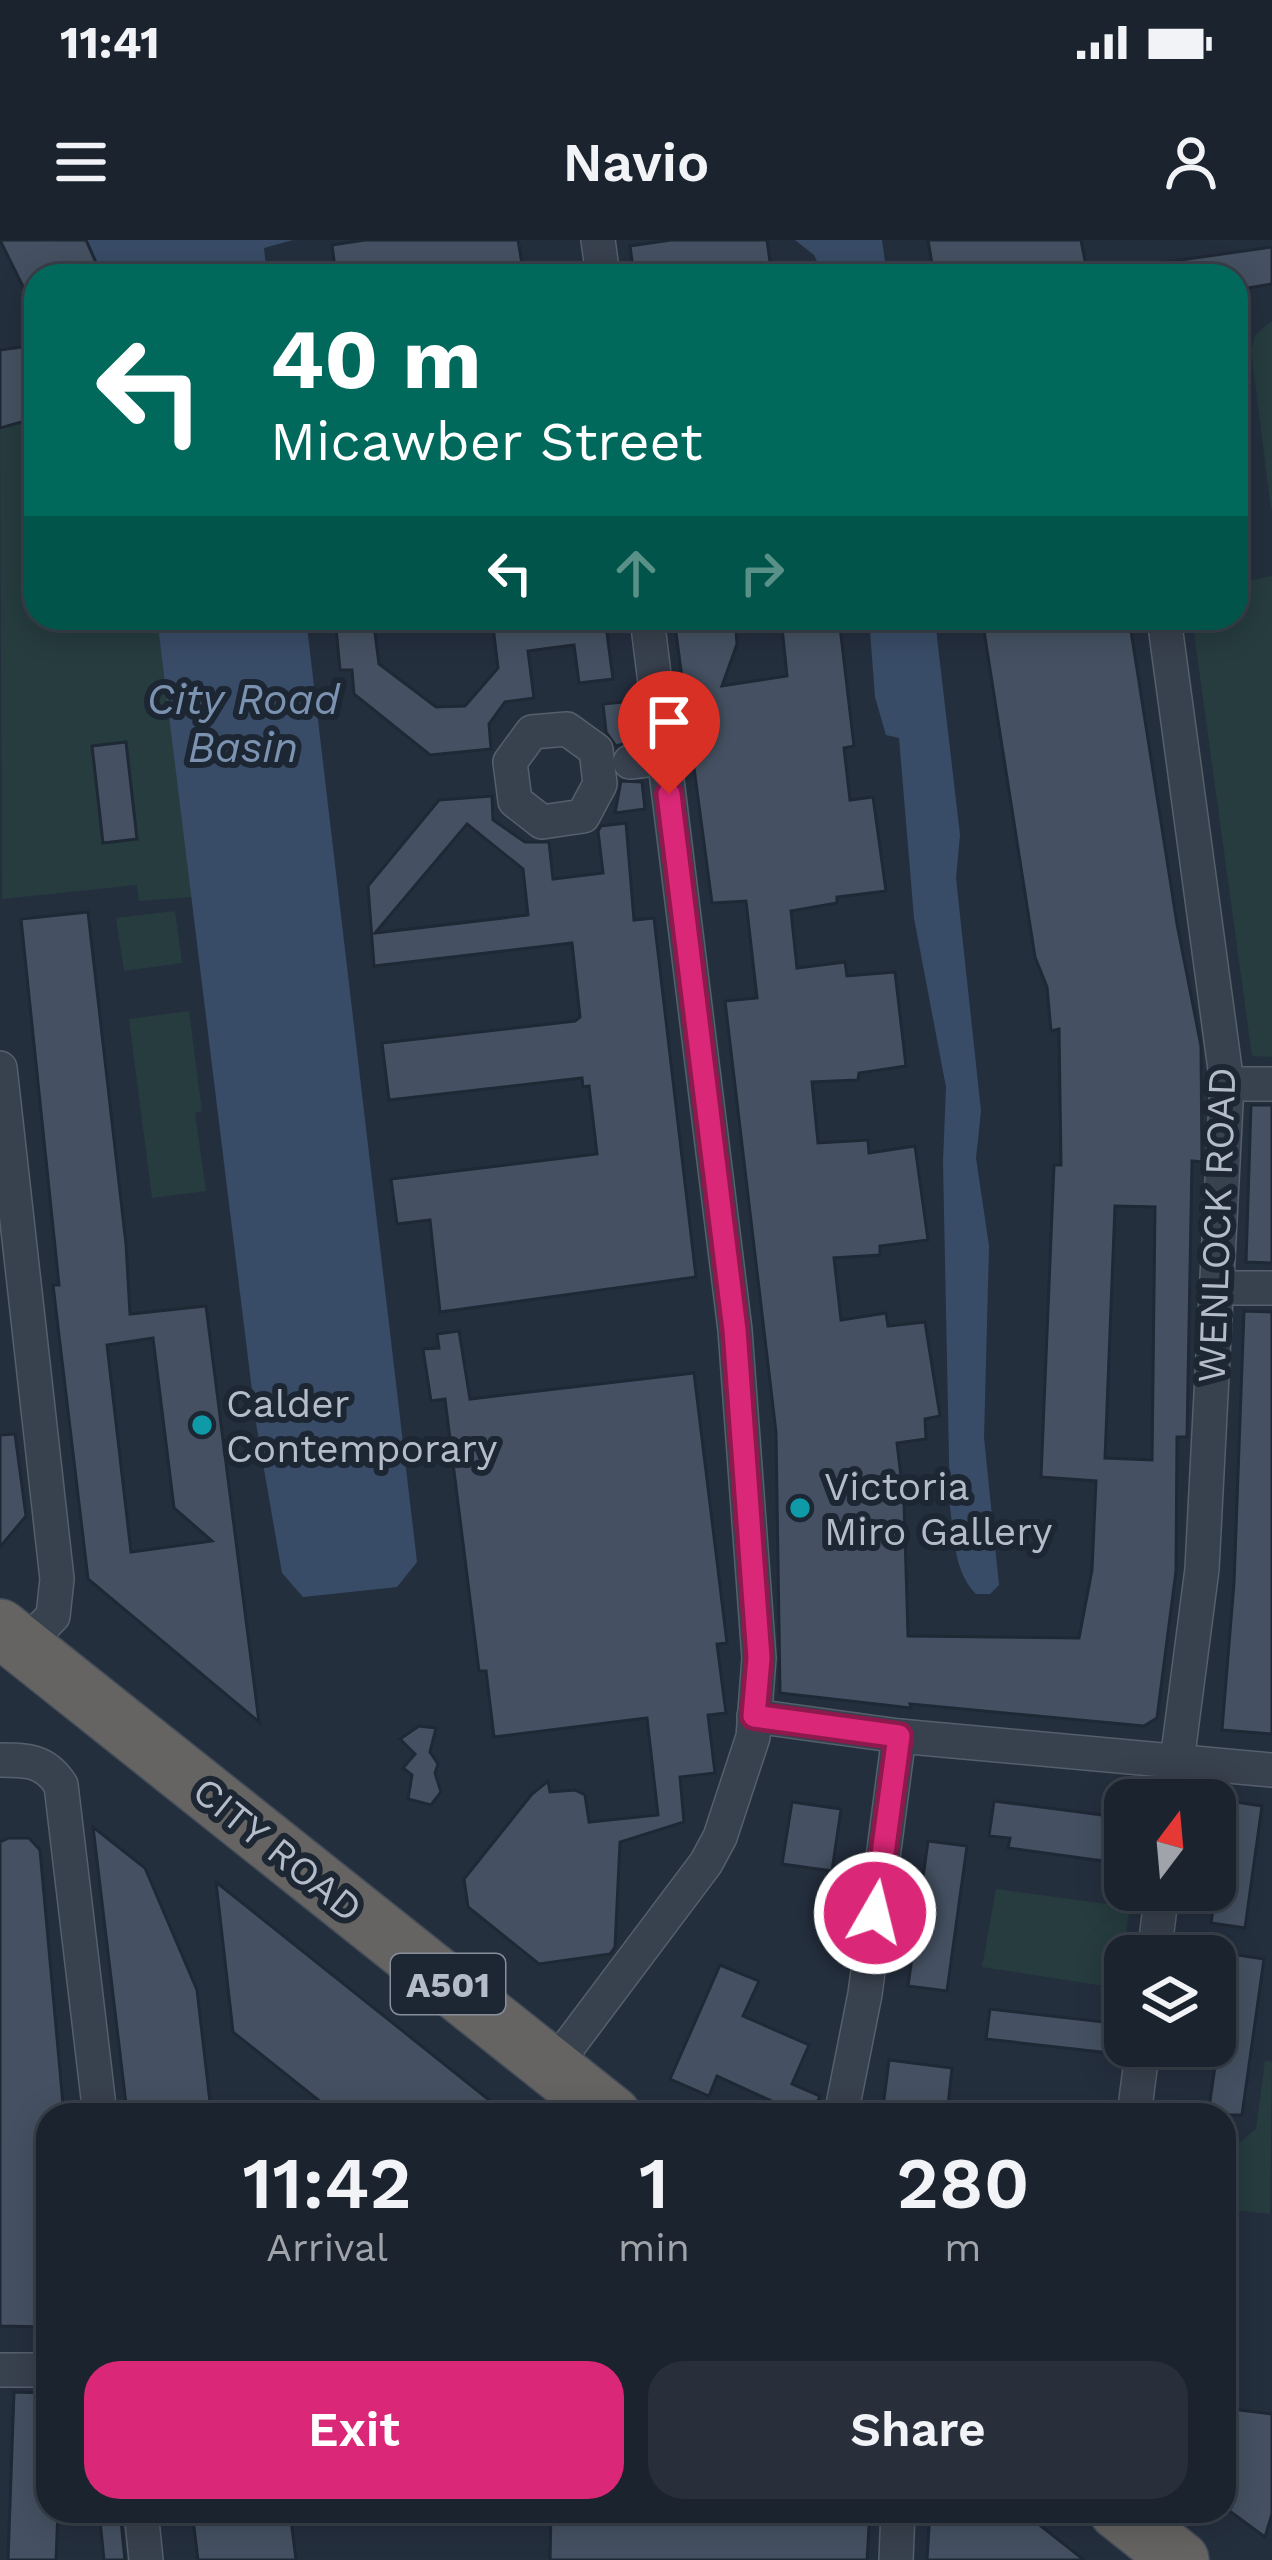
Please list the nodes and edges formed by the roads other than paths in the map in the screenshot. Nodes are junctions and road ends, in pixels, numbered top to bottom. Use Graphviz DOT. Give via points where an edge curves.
graph roads {
  1 [pos="648,630"];
  2 [pos="1166,630"];
  3 [pos="664,758"];
  4 [pos="616,763"];
  5 [pos="0,1069"];
  6 [pos="1227,1084"];
  7 [pos="1272,1084"];
  8 [pos="1216,1288"];
  9 [pos="1272,1288"];
  10 [pos="11,1637"];
  11 [pos="754,1716"];
  12 [pos="899,1736"];
  13 [pos="0,1760"];
  14 [pos="1177,1762"];
  15 [pos="1272,1770"];
  16 [pos="1175,1779"];
  17 [pos="1140,2067"];
  18 [pos="552,2068"];
  19 [pos="99,2103"];
  20 [pos="597,2103"];
  21 [pos="843,2103"];
  22 [pos="1136,2103"];
  23 [pos="0,2370"];
  24 [pos="36,2370"];
  25 [pos="142,2523"];
  26 [pos="898,2523"];
  27 [pos="1134,2523"];
  28 [pos="146,2560"];
  29 [pos="896,2560"];
  30 [pos="1180,2560"];
  1 -- 3 [label="street"];
  2 -- 6 [label="street, WENLOCK ROAD"];
  3 -- 4 [label="street"];
  3 -- 11 [label="street" via="735,1330 759,1658"];
  5 -- 10 [label="street" via="57,1579 53,1616"];
  6 -- 7 [label="street"];
  6 -- 8 [label="street, WENLOCK ROAD"];
  8 -- 9 [label="street"];
  8 -- 14 [label="street, WENLOCK ROAD" via="1202,1569"];
  10 -- 18 [label="highway, CITY ROAD / A501"];
  11 -- 12 [label="street"];
  11 -- 18 [label="street" via="706,1863"];
  12 -- 14 [label="street"];
  12 -- 21 [label="street"];
  13 -- 19 [label="street" via="44,1765 61,1784"];
  14 -- 15 [label="street"];
  14 -- 16 [label="street, WENLOCK ROAD"];
  17 -- 22 [label="street"];
  18 -- 20 [label="highway, CITY ROAD / A501"];
  23 -- 24 [label="street"];
  25 -- 28 [label="street"];
  26 -- 29 [label="street"];
  27 -- 30 [label="highway"];
}
